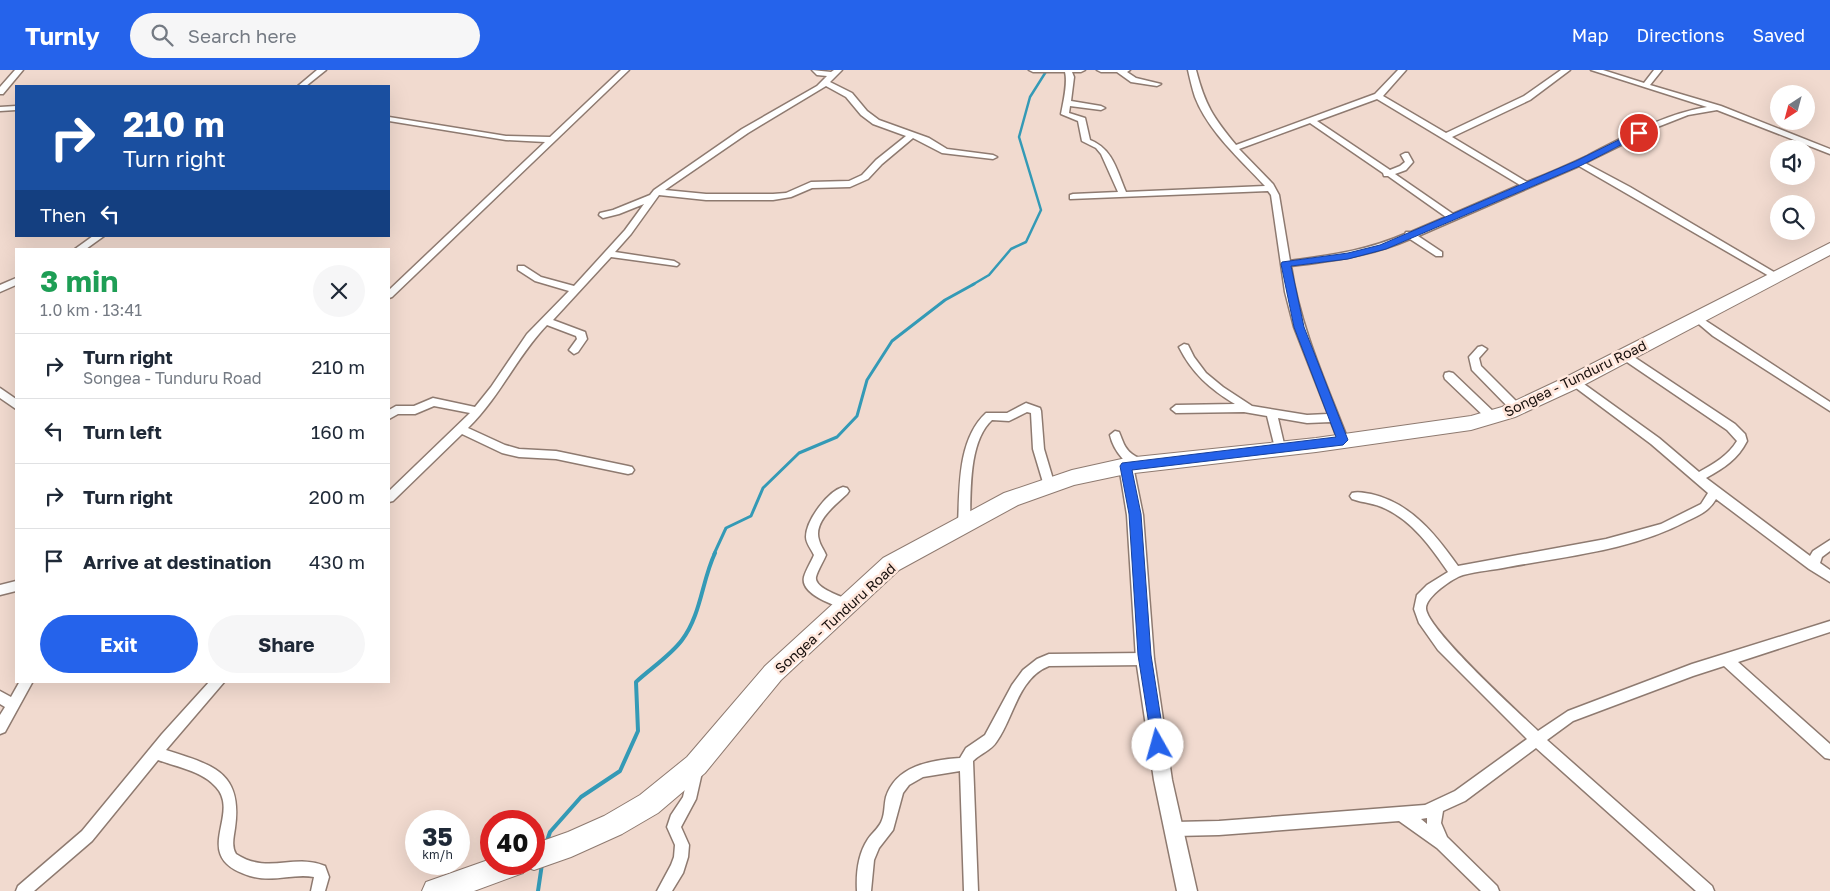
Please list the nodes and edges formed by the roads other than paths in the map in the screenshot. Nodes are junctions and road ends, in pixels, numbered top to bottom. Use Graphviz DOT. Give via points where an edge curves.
graph roads {
  1 [pos="19,70"];
  2 [pos="322,70"];
  3 [pos="625,70"];
  4 [pos="816,70"];
  5 [pos="1032,70"];
  6 [pos="1081,70"];
  7 [pos="1101,70"];
  8 [pos="1123,70"];
  9 [pos="1192,70"];
  10 [pos="1402,70"];
  11 [pos="1566,70"];
  12 [pos="1595,70"];
  13 [pos="1658,70"];
  14 [pos="1068,71"];
  15 [pos="836,72"];
  16 [pos="826,83"];
  17 [pos="1156,84"];
  18 [pos="303,85"];
  19 [pos="1646,85"];
  20 [pos="0,92"];
  21 [pos="1378,96"];
  22 [pos="1065,103"];
  23 [pos="15,108"];
  24 [pos="1101,108"];
  25 [pos="1718,108"];
  26 [pos="0,109"];
  27 [pos="390,119"];
  28 [pos="1311,120"];
  29 [pos="912,135"];
  30 [pos="1444,137"];
  31 [pos="553,140"];
  32 [pos="1234,148"];
  33 [pos="1830,152"];
  34 [pos="1405,154"];
  35 [pos="993,157"];
  36 [pos="1579,163"];
  37 [pos="1387,174"];
  38 [pos="1526,185"];
  39 [pos="1271,188"];
  40 [pos="655,195"];
  41 [pos="1123,195"];
  42 [pos="1073,197"];
  43 [pos="627,208"];
  44 [pos="603,215"];
  45 [pos="640,216"];
  46 [pos="1451,216"];
  47 [pos="1410,234"];
  48 [pos="98,237"];
  49 [pos="81,248"];
  50 [pos="1830,248"];
  51 [pos="609,254"];
  52 [pos="1439,254"];
  53 [pos="674,264"];
  54 [pos="1286,264"];
  55 [pos="521,268"];
  56 [pos="1776,277"];
  57 [pos="15,282"];
  58 [pos="0,289"];
  59 [pos="576,290"];
  60 [pos="390,295"];
  61 [pos="1696,318"];
  62 [pos="546,321"];
  63 [pos="1184,347"];
  64 [pos="1482,349"];
  65 [pos="574,350"];
  66 [pos="1625,355"];
  67 [pos="1449,376"];
  68 [pos="1573,382"];
  69 [pos="0,392"];
  70 [pos="15,404"];
  71 [pos="1830,407"];
  72 [pos="1516,408"];
  73 [pos="1176,409"];
  74 [pos="1252,409"];
  75 [pos="478,411"];
  76 [pos="1272,413"];
  77 [pos="390,414"];
  78 [pos="1492,417"];
  79 [pos="1333,418"];
  80 [pos="461,429"];
  81 [pos="1115,435"];
  82 [pos="1343,440"];
  83 [pos="1280,448"];
  84 [pos="1133,465"];
  85 [pos="628,470"];
  86 [pos="1698,477"];
  87 [pos="1049,486"];
  88 [pos="843,491"];
  89 [pos="1715,492"];
  90 [pos="1356,496"];
  91 [pos="390,497"];
  92 [pos="964,524"];
  93 [pos="1830,545"];
  94 [pos="1813,565"];
  95 [pos="1456,573"];
  96 [pos="1830,577"];
  97 [pos="15,586"];
  98 [pos="0,590"];
  99 [pos="845,604"];
  100 [pos="1830,626"];
  101 [pos="1145,659"];
  102 [pos="1726,659"];
  103 [pos="26,683"];
  104 [pos="217,683"];
  105 [pos="0,697"];
  106 [pos="13,705"];
  107 [pos="0,728"];
  108 [pos="1536,739"];
  109 [pos="156,753"];
  110 [pos="1830,753"];
  111 [pos="965,764"];
  112 [pos="696,765"];
  113 [pos="1436,808"];
  114 [pos="1401,814"];
  115 [pos="1175,829"];
  116 [pos="1442,843"];
  117 [pos="545,853"];
  118 [pos="482,875"];
  119 [pos="23,891"];
  120 [pos="318,891"];
  121 [pos="435,891"];
  122 [pos="664,891"];
  123 [pos="864,891"];
  124 [pos="971,891"];
  125 [pos="1187,891"];
  126 [pos="1492,891"];
  127 [pos="1707,891"];
  1 -- 20 [label="street"];
  2 -- 18 [label="street"];
  3 -- 31 [label="street"];
  4 -- 15 [label="street" via="820,73"];
  5 -- 14 [label="street"];
  6 -- 14 [label="street"];
  7 -- 8 [label="street"];
  8 -- 17 [label="street" via="1134,80"];
  9 -- 32 [label="street" via="1199,97 1212,121"];
  10 -- 21 [label="street"];
  11 -- 30 [label="street" via="1527,98"];
  12 -- 19 [label="street"];
  13 -- 19 [label="street"];
  14 -- 22 [label="street" via="1070,77"];
  15 -- 16 [label="street"];
  16 -- 29 [label="street" via="850,94 864,113 876,122"];
  16 -- 40 [label="street" via="745,131"];
  19 -- 25 [label="street"];
  21 -- 28 [label="street"];
  21 -- 30 [label="street"];
  22 -- 24 [label="street"];
  22 -- 41 [label="street" via="1065,114 1082,120 1087,141 1102,149"];
  23 -- 26 [label="street"];
  25 -- 33 [label="street"];
  25 -- 36 [label="street" via="1686,113 1657,124"];
  27 -- 31 [label="street" via="506,138"];
  28 -- 32 [label="street"];
  28 -- 37 [label="street"];
  29 -- 35 [label="street" via="944,151"];
  29 -- 40 [label="street" via="865,178 850,184 810,185 788,195 773,197"];
  30 -- 38 [label="street"];
  31 -- 60 [label="street"];
  32 -- 39 [label="street"];
  34 -- 37 [label="street" via="1409,162 1407,165"];
  36 -- 38 [label="street"];
  36 -- 56 [label="street"];
  37 -- 46 [label="street"];
  38 -- 46 [label="street"];
  39 -- 41 [label="street"];
  39 -- 54 [label="street" via="1275,195"];
  40 -- 43 [label="street"];
  40 -- 45 [label="street"];
  41 -- 42 [label="street"];
  43 -- 44 [label="street"];
  43 -- 45 [label="street"];
  45 -- 51 [label="street"];
  46 -- 47 [label="street"];
  47 -- 52 [label="street"];
  47 -- 54 [label="street" via="1383,247"];
  48 -- 49 [label="street"];
  50 -- 56 [label="highway, Songea - Tunduru Road"];
  51 -- 53 [label="street"];
  51 -- 59 [label="street"];
  54 -- 79 [label="street" via="1299,327"];
  55 -- 59 [label="street" via="538,279"];
  56 -- 61 [label="highway, Songea - Tunduru Road"];
  57 -- 58 [label="street"];
  59 -- 62 [label="street"];
  61 -- 66 [label="highway, Songea - Tunduru Road"];
  61 -- 71 [label="street"];
  62 -- 65 [label="street" via="582,334"];
  62 -- 75 [label="street" via="531,336"];
  63 -- 74 [label="street" via="1197,371 1220,390"];
  64 -- 72 [label="street" via="1474,357 1476,367"];
  66 -- 68 [label="highway, Songea - Tunduru Road"];
  66 -- 86 [label="street" via="1741,437 1737,449 1718,466"];
  67 -- 78 [label="street"];
  68 -- 72 [label="highway, Songea - Tunduru Road"];
  68 -- 86 [label="street" via="1655,441"];
  69 -- 70 [label="street"];
  72 -- 78 [label="highway, Songea - Tunduru Road"];
  73 -- 74 [label="street"];
  74 -- 76 [label="street"];
  75 -- 77 [label="street" via="433,402 415,410 396,410"];
  75 -- 80 [label="street"];
  76 -- 79 [label="street"];
  76 -- 83 [label="street"];
  78 -- 82 [label="highway, Songea - Tunduru Road" via="1471,423"];
  79 -- 82 [label="street"];
  80 -- 85 [label="street" via="502,449 556,455"];
  80 -- 91 [label="street"];
  81 -- 84 [label="street" via="1120,450 1134,462"];
  82 -- 83 [label="highway, Songea - Tunduru Road"];
  83 -- 84 [label="highway, Songea - Tunduru Road"];
  84 -- 87 [label="highway, Songea - Tunduru Road"];
  84 -- 101 [label="street"];
  86 -- 89 [label="street"];
  87 -- 92 [label="highway, Songea - Tunduru Road" via="1011,499"];
  87 -- 92 [label="street" via="1037,440 1036,411 1026,407 1009,417 990,416 977,430 972,446"];
  88 -- 99 [label="street" via="815,522 812,536 820,555 810,582 815,590"];
  89 -- 94 [label="street"];
  89 -- 95 [label="street" via="1706,508 1664,528 1606,544"];
  90 -- 95 [label="street" via="1389,504 1416,522"];
  92 -- 99 [label="highway, Songea - Tunduru Road" via="891,564"];
  93 -- 94 [label="street" via="1817,554"];
  94 -- 96 [label="street"];
  95 -- 108 [label="street" via="1430,589 1421,599 1420,609 1425,623 1443,646"];
  97 -- 98 [label="street"];
  99 -- 112 [label="highway, Songea - Tunduru Road" via="773,674"];
  100 -- 102 [label="street"];
  101 -- 111 [label="street" via="1040,662 1030,670 993,735 983,747 969,754"];
  101 -- 115 [label="street" via="1163,780"];
  102 -- 108 [label="street" via="1568,717"];
  102 -- 110 [label="street"];
  103 -- 106 [label="street"];
  104 -- 109 [label="street"];
  105 -- 106 [label="street"];
  106 -- 107 [label="street"];
  108 -- 113 [label="street" via="1460,796"];
  108 -- 127 [label="street"];
  109 -- 119 [label="street" via="86,836"];
  109 -- 120 [label="street" via="205,771 223,783 230,795 226,851 229,858 261,871 316,869 322,877"];
  111 -- 123 [label="street" via="942,765 916,772 897,789 888,826 865,860"];
  111 -- 124 [label="street"];
  112 -- 117 [label="highway, Songea - Tunduru Road" via="650,804 613,825"];
  112 -- 122 [label="street" via="689,799 674,827 682,845 681,857"];
  113 -- 114 [label="street"];
  113 -- 116 [label="street" via="1434,823"];
  114 -- 115 [label="street"];
  114 -- 116 [label="street"];
  115 -- 125 [label="street"];
  116 -- 126 [label="street"];
  118 -- 121 [label="highway"];
}
